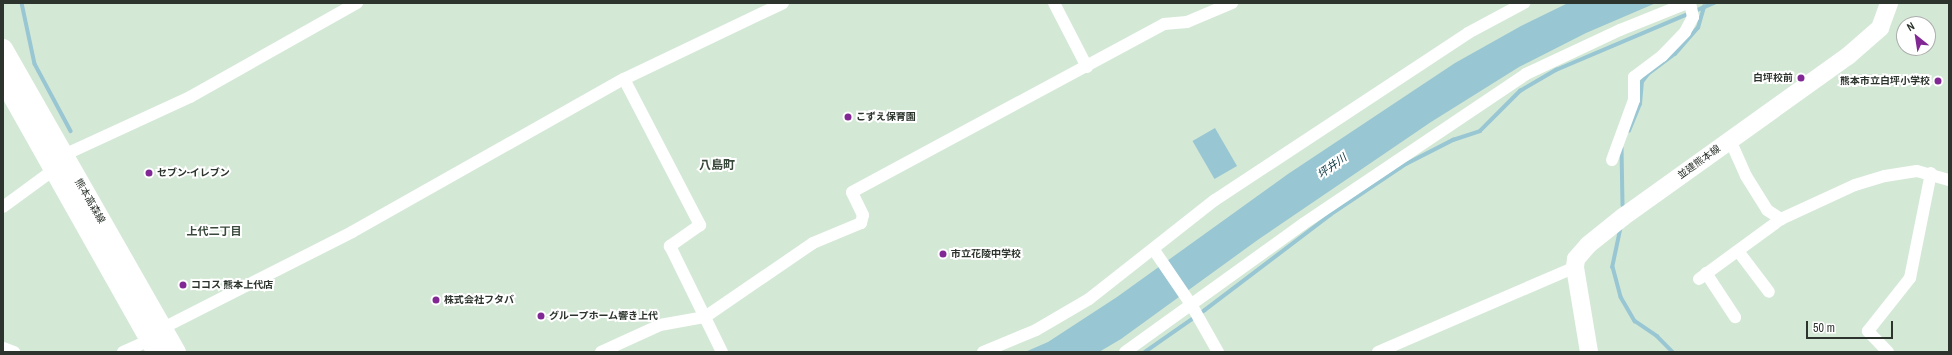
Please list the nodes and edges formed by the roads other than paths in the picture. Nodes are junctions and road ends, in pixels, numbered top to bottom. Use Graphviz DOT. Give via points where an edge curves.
graph roads {
  1 [pos="358,3"];
  2 [pos="783,3"];
  3 [pos="1054,3"];
  4 [pos="1232,3"];
  5 [pos="1524,3"];
  6 [pos="1687,3"];
  7 [pos="1690,3"];
  8 [pos="1889,3"];
  9 [pos="1216,5"];
  10 [pos="3,49"];
  11 [pos="1087,67"];
  12 [pos="3,79"];
  13 [pos="624,79"];
  14 [pos="1730,140"];
  15 [pos="1612,160"];
  16 [pos="60,162"];
  17 [pos="1931,173"];
  18 [pos="1949,180"];
  19 [pos="3,207"];
  20 [pos="1781,219"];
  21 [pos="1738,250"];
  22 [pos="1156,254"];
  23 [pos="1575,267"];
  24 [pos="1768,292"];
  25 [pos="1189,303"];
  26 [pos="705,317"];
  27 [pos="1735,317"];
  28 [pos="157,340"];
  29 [pos="3,348"];
  30 [pos="14,352"];
  31 [pos="122,352"];
  32 [pos="176,352"];
  33 [pos="601,352"];
  34 [pos="722,352"];
  35 [pos="983,352"];
  36 [pos="1125,352"];
  37 [pos="1218,352"];
  38 [pos="1378,352"];
  39 [pos="1589,352"];
  40 [pos="1888,352"];
  1 -- 16 [label="street" via="190,97"];
  2 -- 13 [label="street"];
  3 -- 11 [label="street"];
  4 -- 9 [label="street"];
  5 -- 22 [label="street" via="1468,33 1215,200"];
  6 -- 25 [label="street" via="1620,30 1526,74"];
  7 -- 15 [label="street" via="1693,17 1685,32 1662,56 1634,77 1634,100"];
  8 -- 14 [label="main road, 並建熊本線" via="1880,28 1848,56"];
  9 -- 11 [label="street" via="1187,22 1164,24"];
  10 -- 16 [label="main road, 熊本高森線"];
  11 -- 26 [label="street" via="852,192 863,215 861,223 813,243"];
  12 -- 16 [label="main road, 熊本高森線"];
  13 -- 26 [label="street" via="700,225 670,246"];
  13 -- 28 [label="street"];
  14 -- 20 [label="street" via="1746,176 1767,210"];
  14 -- 23 [label="main road, 並建熊本線" via="1600,234 1576,259"];
  16 -- 19 [label="street"];
  16 -- 28 [label="main road, 熊本高森線"];
  17 -- 18 [label="street"];
  17 -- 20 [label="street" via="1910,171 1855,185"];
  17 -- 40 [label="street" via="1910,278 1868,331"];
  20 -- 21 [label="street"];
  21 -- 24 [label="street"];
  21 -- 27 [label="street" via="1702,276"];
  22 -- 25 [label="street"];
  22 -- 35 [label="street" via="1089,300 1036,330"];
  23 -- 38 [label="street"];
  23 -- 39 [label="main road"];
  25 -- 36 [label="street"];
  25 -- 37 [label="street"];
  26 -- 33 [label="street" via="660,326"];
  26 -- 34 [label="street"];
  28 -- 31 [label="street"];
  28 -- 32 [label="main road, 熊本高森線"];
  29 -- 30 [label="street"];
}
